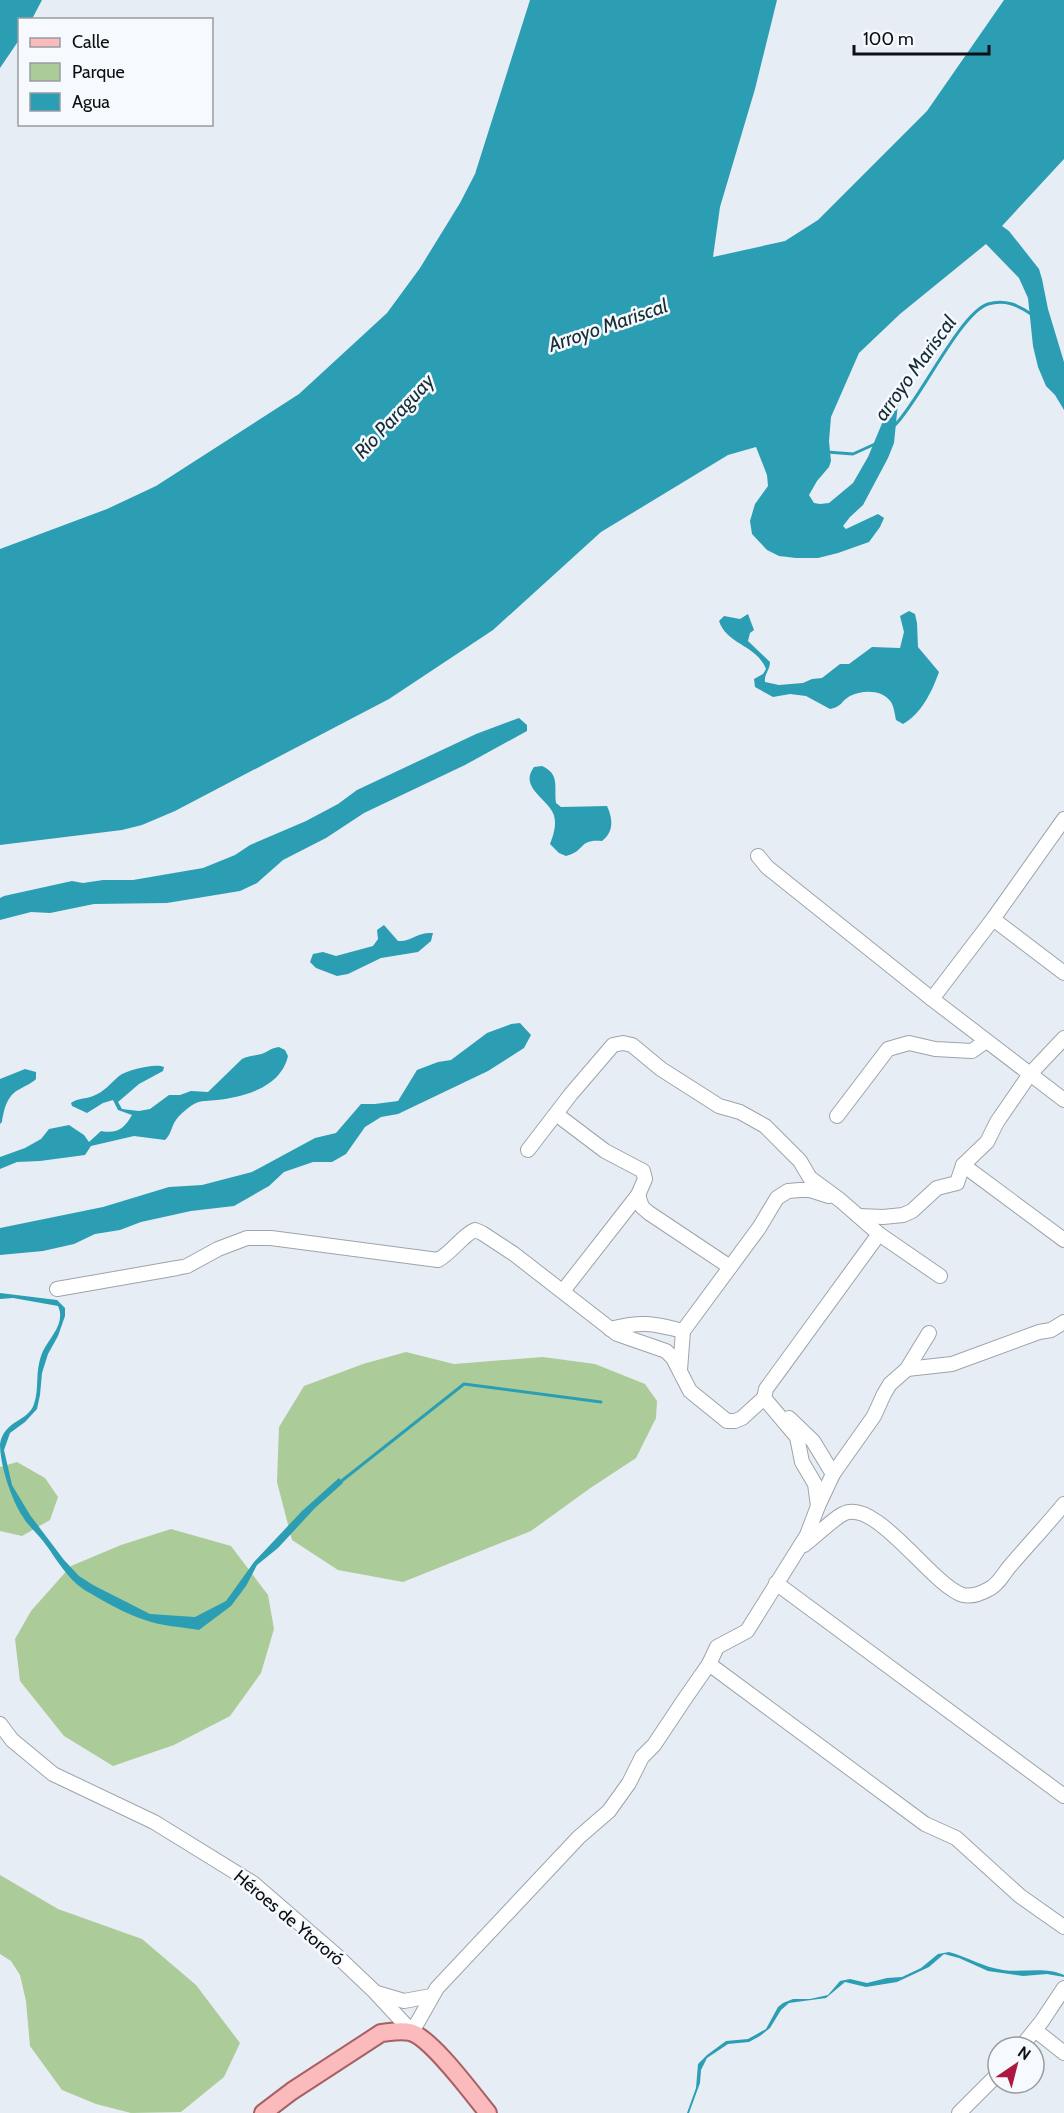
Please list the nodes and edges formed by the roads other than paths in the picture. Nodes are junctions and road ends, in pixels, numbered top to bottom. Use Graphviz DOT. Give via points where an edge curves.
graph roads {
  1 [pos="1064,819"];
  2 [pos="1059,836"];
  3 [pos="758,856"];
  4 [pos="993,919"];
  5 [pos="1064,973"];
  6 [pos="932,999"];
  7 [pos="1064,1038"];
  8 [pos="986,1041"];
  9 [pos="1030,1074"];
  10 [pos="1064,1100"];
  11 [pos="556,1114"];
  12 [pos="837,1116"];
  13 [pos="528,1150"];
  14 [pos="963,1165"];
  15 [pos="957,1183"];
  16 [pos="989,1184"];
  17 [pos="638,1195"];
  18 [pos="840,1200"];
  19 [pos="859,1216"];
  20 [pos="879,1234"];
  21 [pos="1064,1240"];
  22 [pos="730,1267"];
  23 [pos="940,1276"];
  24 [pos="57,1289"];
  25 [pos="563,1291"];
  26 [pos="1064,1322"];
  27 [pos="609,1329"];
  28 [pos="683,1331"];
  29 [pos="929,1333"];
  30 [pos="907,1369"];
  31 [pos="680,1372"];
  32 [pos="764,1398"];
  33 [pos="833,1474"];
  34 [pos="1064,1504"];
  35 [pos="818,1506"];
  36 [pos="800,1548"];
  37 [pos="776,1583"];
  38 [pos="709,1664"];
  39 [pos="0,1724"];
  40 [pos="1064,1796"];
  41 [pos="1064,1927"];
  42 [pos="1064,1988"];
  43 [pos="375,1992"];
  44 [pos="431,1996"];
  45 [pos="1035,2030"];
  46 [pos="412,2032"];
  47 [pos="1031,2035"];
  48 [pos="1064,2053"];
  49 [pos="986,2086"];
  50 [pos="263,2113"];
  51 [pos="488,2113"];
  52 [pos="958,2113"];
  1 -- 2 [label="street"];
  2 -- 4 [label="street"];
  3 -- 6 [label="street"];
  4 -- 5 [label="street"];
  4 -- 6 [label="street"];
  6 -- 8 [label="street"];
  7 -- 9 [label="street"];
  8 -- 9 [label="street"];
  8 -- 12 [label="street" via="972,1051 909,1043 888,1049"];
  9 -- 10 [label="street"];
  9 -- 14 [label="street" via="987,1142"];
  11 -- 13 [label="street"];
  11 -- 17 [label="street" via="605,1151 643,1171 645,1179"];
  11 -- 18 [label="street" via="614,1046 632,1045 661,1069 719,1106 765,1126 800,1161 810,1178"];
  14 -- 15 [label="street"];
  14 -- 16 [label="street"];
  15 -- 16 [label="street"];
  15 -- 19 [label="street" via="937,1188 912,1212"];
  16 -- 21 [label="street"];
  17 -- 22 [label="street" via="649,1213"];
  17 -- 25 [label="street"];
  18 -- 19 [label="street"];
  18 -- 22 [label="street" via="810,1190 788,1191 777,1198"];
  19 -- 20 [label="street"];
  20 -- 23 [label="street"];
  20 -- 32 [label="street" via="766,1389"];
  22 -- 28 [label="street"];
  24 -- 25 [label="street" via="187,1266 247,1238 438,1260 475,1230"];
  25 -- 27 [label="street"];
  26 -- 30 [label="street" via="952,1364"];
  27 -- 28 [label="street" via="637,1322"];
  27 -- 31 [label="street" via="666,1351"];
  28 -- 31 [label="street"];
  29 -- 30 [label="street"];
  30 -- 33 [label="street" via="890,1384 874,1416"];
  31 -- 32 [label="street" via="695,1396 727,1421 742,1418"];
  32 -- 33 [label="street" via="806,1433"];
  32 -- 35 [label="street" via="797,1437 802,1462 815,1484"];
  33 -- 35 [label="street"];
  34 -- 36 [label="street" via="997,1584 972,1595 962,1595 947,1586 863,1513 843,1513"];
  35 -- 36 [label="street"];
  36 -- 37 [label="street"];
  37 -- 38 [label="street" via="747,1631 717,1647"];
  37 -- 40 [label="street"];
  38 -- 41 [label="street" via="925,1824 956,1838 1020,1896"];
  38 -- 44 [label="street" via="642,1757 609,1811 579,1837"];
  39 -- 43 [label="street, Héroes de Ytororó" via="12,1740 53,1774 154,1822 253,1883"];
  42 -- 45 [label="street"];
  43 -- 44 [label="street" via="404,2001"];
  43 -- 46 [label="street, Héroes de Ytororó"];
  44 -- 46 [label="street"];
  45 -- 47 [label="street"];
  45 -- 48 [label="street"];
  46 -- 50 [label="main road" via="381,2033"];
  46 -- 51 [label="main road, Héroes de Ytororó" via="435,2050"];
  49 -- 52 [label="street"];
}
